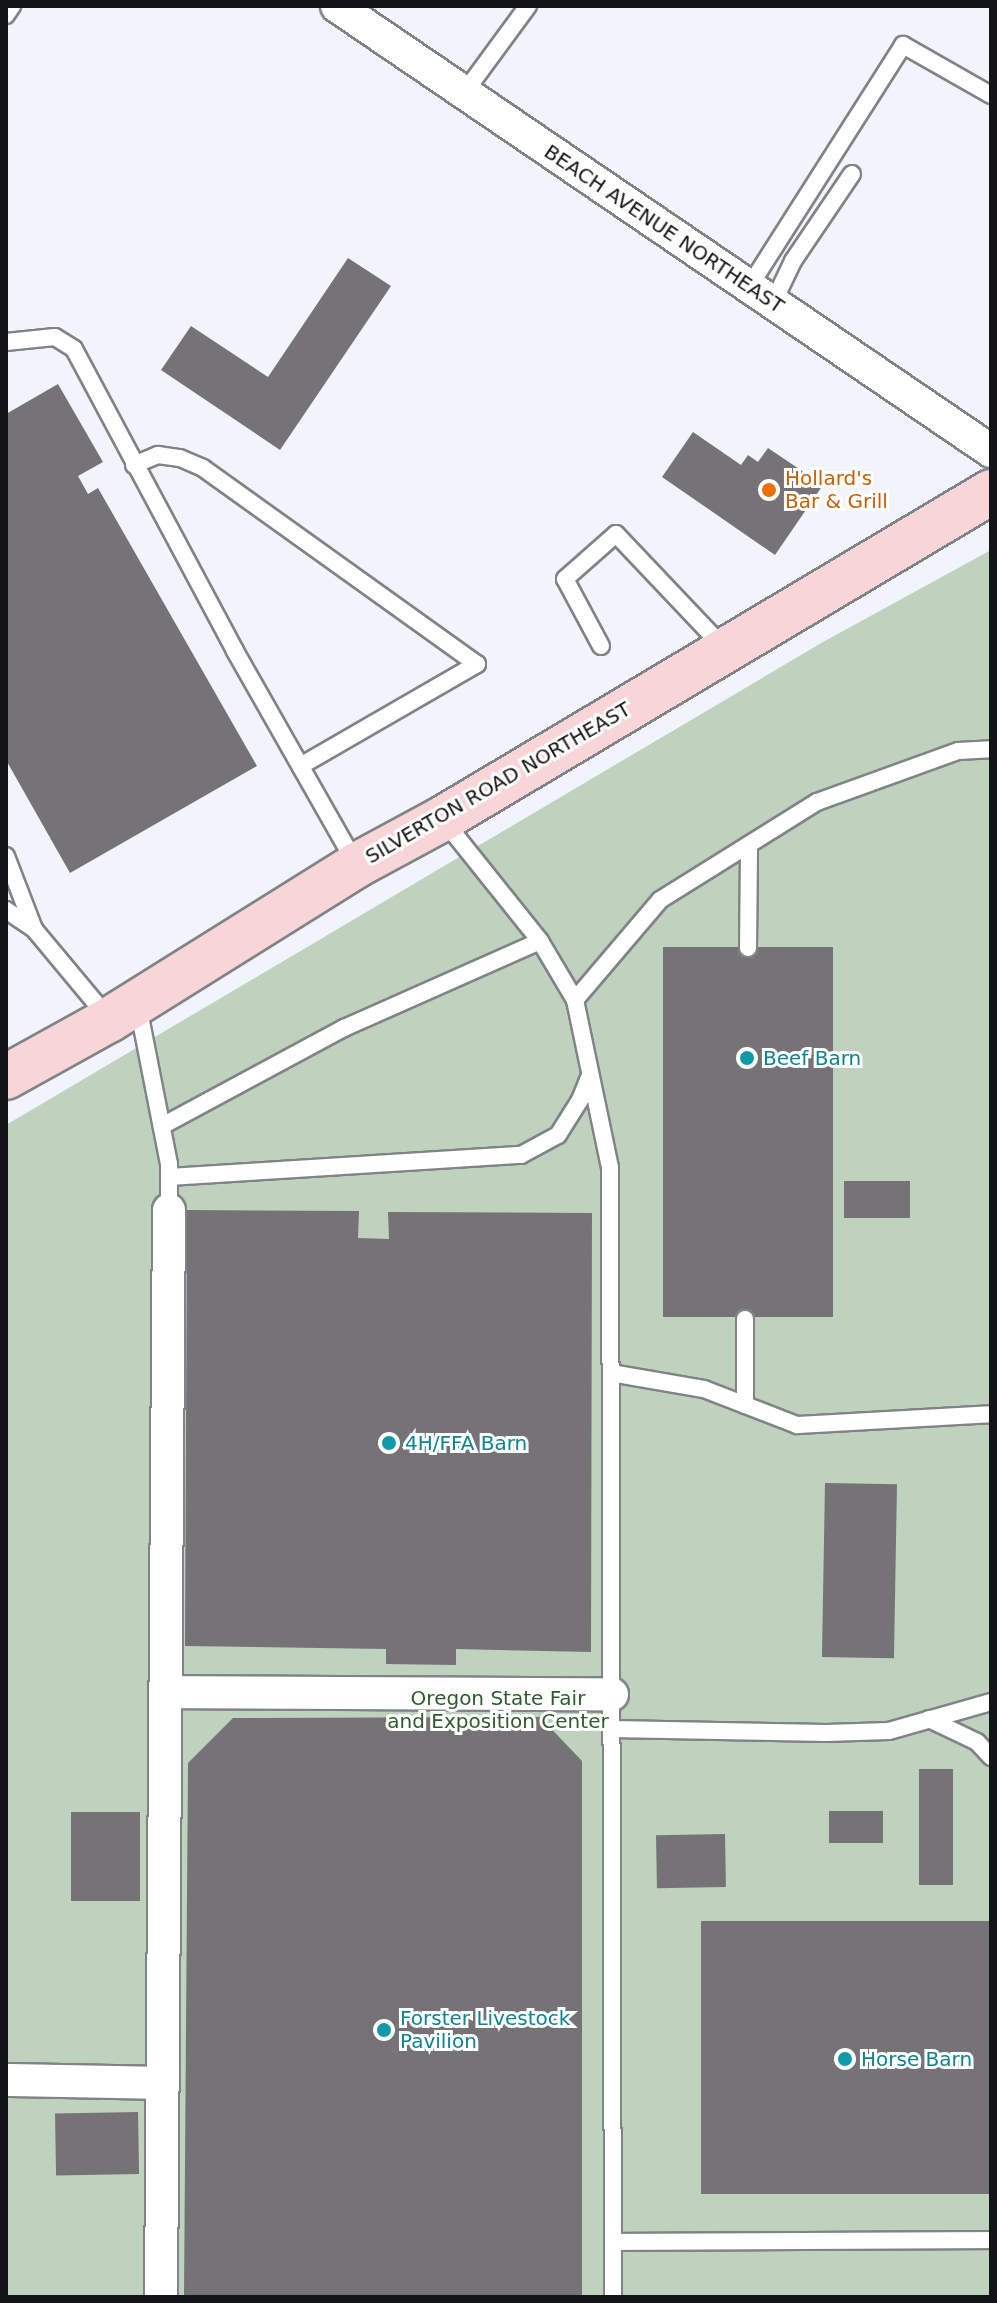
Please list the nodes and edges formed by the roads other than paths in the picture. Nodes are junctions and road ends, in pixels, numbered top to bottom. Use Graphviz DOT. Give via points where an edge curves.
graph roads {
  1 [pos="12,6"];
  2 [pos="528,6"];
  3 [pos="356,11"];
  4 [pos="6,15"];
  5 [pos="464,93"];
  6 [pos="991,95"];
  7 [pos="852,174"];
  8 [pos="761,295"];
  9 [pos="6,342"];
  10 [pos="991,451"];
  11 [pos="134,465"];
  12 [pos="991,492"];
  13 [pos="601,646"];
  14 [pos="725,649"];
  15 [pos="991,749"];
  16 [pos="300,766"];
  17 [pos="442,819"];
  18 [pos="749,845"];
  19 [pos="6,856"];
  20 [pos="357,865"];
  21 [pos="6,910"];
  22 [pos="34,929"];
  23 [pos="540,941"];
  24 [pos="748,948"];
  25 [pos="575,1000"];
  26 [pos="123,1010"];
  27 [pos="590,1075"];
  28 [pos="6,1077"];
  29 [pos="162,1126"];
  30 [pos="169,1177"];
  31 [pos="169,1210"];
  32 [pos="745,1319"];
  33 [pos="611,1373"];
  34 [pos="745,1405"];
  35 [pos="991,1414"];
  36 [pos="991,1685"];
  37 [pos="165,1692"];
  38 [pos="612,1694"];
  39 [pos="991,1702"];
  40 [pos="974,1707"];
  41 [pos="929,1719"];
  42 [pos="612,1729"];
  43 [pos="991,1757"];
  44 [pos="6,2080"];
  45 [pos="163,2083"];
  46 [pos="991,2240"];
  47 [pos="613,2242"];
  48 [pos="161,2297"];
  49 [pos="613,2297"];
  1 -- 4 [label="lane"];
  2 -- 5 [label="lane"];
  3 -- 5 [label="street, BEACH AVENUE NORTHEAST"];
  5 -- 8 [label="street, BEACH AVENUE NORTHEAST"];
  6 -- 8 [label="lane" via="903,45"];
  7 -- 8 [label="lane" via="793,261"];
  8 -- 10 [label="street, BEACH AVENUE NORTHEAST"];
  9 -- 11 [label="lane" via="55,337 74,349"];
  11 -- 16 [label="lane"];
  11 -- 16 [label="lane" via="158,455 203,468 477,664"];
  12 -- 14 [label="main road, SILVERTON ROAD NORTHEAST"];
  13 -- 14 [label="lane" via="565,579 616,534"];
  14 -- 17 [label="main road, SILVERTON ROAD NORTHEAST"];
  15 -- 18 [label="lane" via="958,751 817,802"];
  16 -- 20 [label="lane"];
  17 -- 20 [label="main road, SILVERTON ROAD NORTHEAST"];
  17 -- 23 [label="lane"];
  18 -- 24 [label="lane"];
  18 -- 25 [label="lane" via="660,900"];
  19 -- 22 [label="lane"];
  20 -- 26 [label="main road, SILVERTON ROAD NORTHEAST"];
  21 -- 22 [label="lane"];
  22 -- 26 [label="lane"];
  23 -- 25 [label="lane"];
  23 -- 29 [label="lane" via="344,1028"];
  25 -- 27 [label="lane"];
  26 -- 28 [label="main road, SILVERTON ROAD NORTHEAST"];
  26 -- 29 [label="lane"];
  27 -- 30 [label="lane" via="558,1135 521,1155"];
  27 -- 33 [label="lane" via="610,1168"];
  29 -- 30 [label="lane"];
  30 -- 31 [label="lane"];
  31 -- 37 [label="street"];
  32 -- 34 [label="lane"];
  33 -- 34 [label="lane" via="704,1389"];
  33 -- 38 [label="lane"];
  34 -- 35 [label="lane" via="797,1425"];
  36 -- 40 [label="lane"];
  37 -- 38 [label="street"];
  37 -- 45 [label="street"];
  38 -- 42 [label="lane"];
  39 -- 40 [label="lane"];
  40 -- 41 [label="lane"];
  41 -- 42 [label="lane" via="889,1731 826,1733"];
  41 -- 43 [label="lane" via="977,1742"];
  42 -- 47 [label="lane"];
  44 -- 45 [label="street"];
  45 -- 48 [label="street"];
  46 -- 47 [label="lane"];
  47 -- 49 [label="lane"];
}
